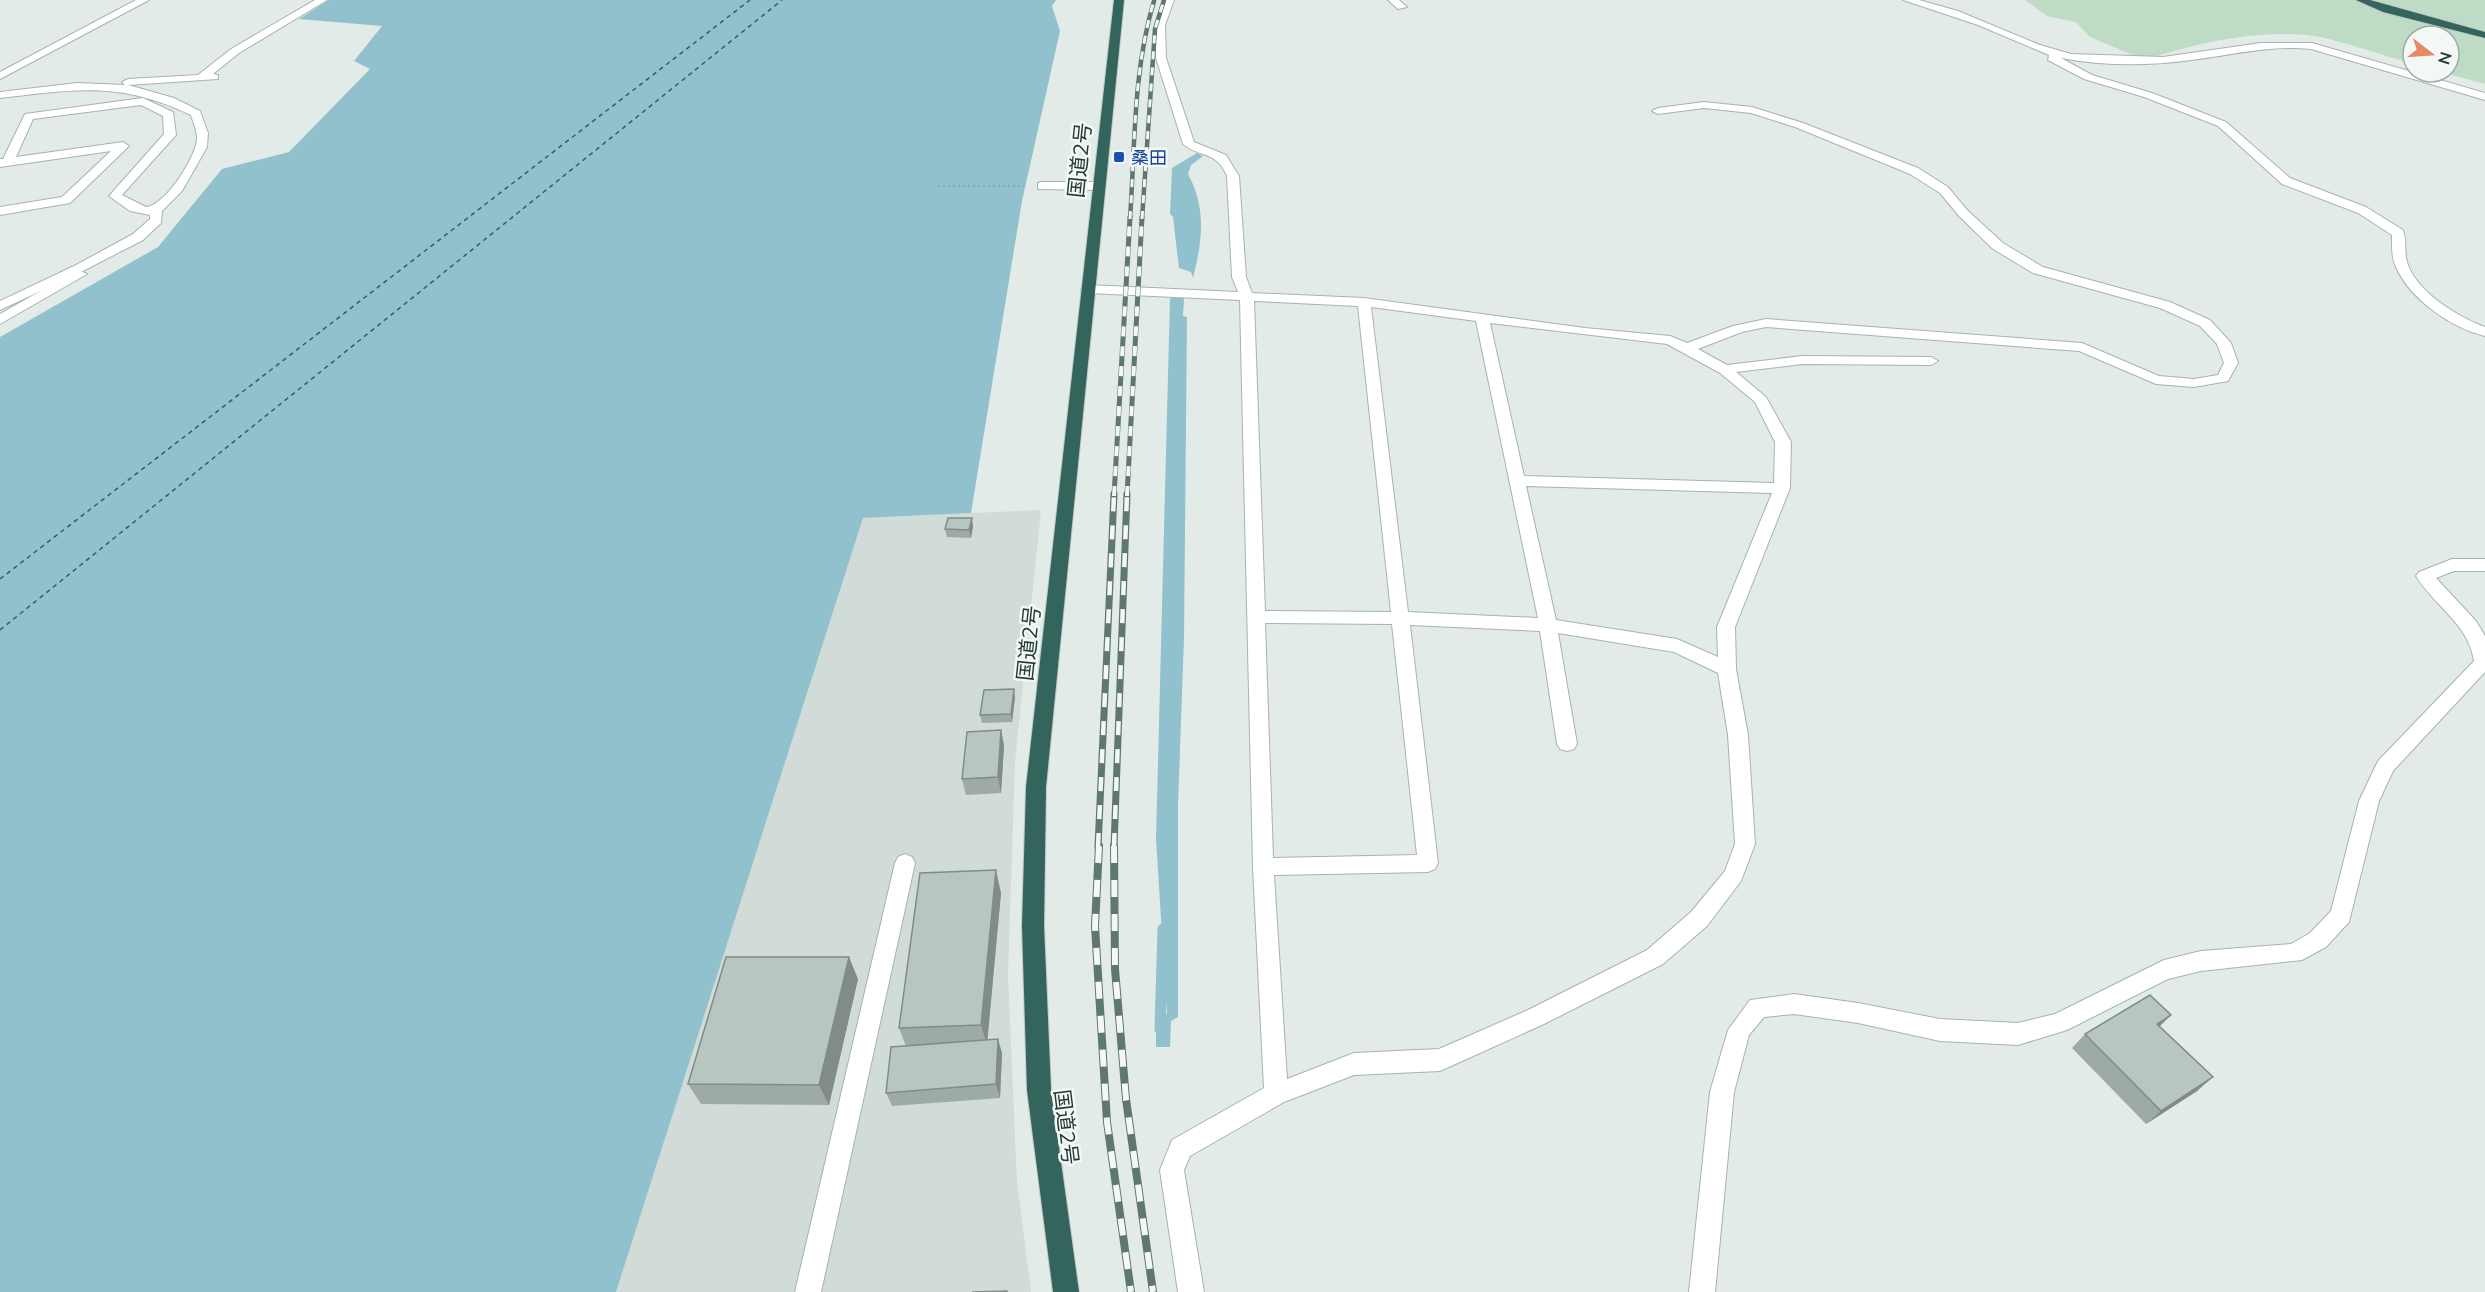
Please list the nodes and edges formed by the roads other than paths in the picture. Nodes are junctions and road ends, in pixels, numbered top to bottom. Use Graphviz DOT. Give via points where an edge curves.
graph roads {
  1 [pos="144,0"];
  2 [pos="322,0"];
  3 [pos="1119,0"];
  4 [pos="1169,0"];
  5 [pos="1393,0"];
  6 [pos="1908,0"];
  7 [pos="2361,0"];
  8 [pos="1402,7"];
  9 [pos="2485,34"];
  10 [pos="2049,52"];
  11 [pos="0,76"];
  12 [pos="201,76"];
  13 [pos="219,78"];
  14 [pos="104,84"];
  15 [pos="32,92"];
  16 [pos="0,95"];
  17 [pos="2485,97"];
  18 [pos="0,109"];
  19 [pos="1658,111"];
  20 [pos="4,163"];
  21 [pos="1042,186"];
  22 [pos="1099,186"];
  23 [pos="156,210"];
  24 [pos="0,211"];
  25 [pos="72,271"];
  26 [pos="1088,289"];
  27 [pos="1247,297"];
  28 [pos="1364,302"];
  29 [pos="0,306"];
  30 [pos="1482,316"];
  31 [pos="0,320"];
  32 [pos="2485,332"];
  33 [pos="1688,348"];
  34 [pos="1931,361"];
  35 [pos="1725,370"];
  36 [pos="1517,481"];
  37 [pos="1782,488"];
  38 [pos="2485,565"];
  39 [pos="1257,617"];
  40 [pos="1398,618"];
  41 [pos="1548,625"];
  42 [pos="1727,669"];
  43 [pos="1567,744"];
  44 [pos="905,863"];
  45 [pos="1263,867"];
  46 [pos="1276,1094"];
  47 [pos="808,1292"];
  48 [pos="1066,1292"];
  49 [pos="1191,1292"];
  50 [pos="1702,1292"];
  1 -- 11 [label="street"];
  2 -- 12 [label="street"];
  3 -- 22 [label="highway, 国道2号"];
  4 -- 27 [label="street" via="1160,25 1161,58 1189,144 1217,152 1233,176 1239,277"];
  5 -- 8 [label="street"];
  6 -- 10 [label="street" via="1980,23"];
  7 -- 9 [label="highway"];
  10 -- 17 [label="street" via="2069,57 2176,59 2296,44"];
  10 -- 32 [label="street" via="2047,55 2088,77 2222,124 2286,182 2380,220 2398,233 2402,267 2428,300 2467,327"];
  12 -- 13 [label="street"];
  12 -- 14 [label="street"];
  14 -- 15 [label="street"];
  14 -- 23 [label="street" via="157,94 196,113 204,139 191,167"];
  15 -- 16 [label="street"];
  15 -- 18 [label="street"];
  19 -- 33 [label="street" via="1704,105 1752,110 1914,171 1944,190 1998,246 2038,270 2166,305 2205,323 2224,343 2231,363 2223,378 2156,380 2082,347 1766,323"];
  20 -- 23 [label="street" via="29,116 143,101 169,114 170,135 115,196 135,210"];
  20 -- 24 [label="street" via="123,146 66,200"];
  21 -- 22 [label="street"];
  22 -- 26 [label="highway, 国道2号"];
  23 -- 25 [label="street" via="156,220 138,237"];
  25 -- 29 [label="street"];
  25 -- 31 [label="street" via="80,274"];
  26 -- 27 [label="street"];
  26 -- 48 [label="highway, 国道2号" via="1036,787 1033,926 1039,1090"];
  27 -- 28 [label="street"];
  27 -- 39 [label="street"];
  28 -- 30 [label="street"];
  28 -- 40 [label="street"];
  30 -- 33 [label="street" via="1670,340"];
  30 -- 36 [label="street"];
  33 -- 35 [label="street"];
  34 -- 35 [label="street" via="1799,359 1762,361"];
  35 -- 37 [label="street" via="1761,400 1783,442"];
  36 -- 37 [label="street"];
  36 -- 41 [label="street"];
  37 -- 42 [label="street" via="1726,627"];
  38 -- 50 [label="street" via="2452,565 2425,576 2475,630 2483,663 2385,766 2369,801 2341,915 2318,940 2294,953 2201,962 2164,970 2059,1023 2018,1034 1940,1030 1794,1004 1758,1007 1739,1030 1722,1092"];
  39 -- 40 [label="street"];
  39 -- 45 [label="street"];
  40 -- 41 [label="street"];
  40 -- 45 [label="street" via="1428,863"];
  41 -- 42 [label="street" via="1677,646"];
  41 -- 43 [label="street"];
  42 -- 46 [label="street" via="1738,735 1745,844 1734,875 1699,919 1655,957 1440,1060 1354,1064"];
  44 -- 47 [label="street"];
  45 -- 46 [label="street"];
  46 -- 49 [label="street" via="1181,1148 1172,1170"];
}
